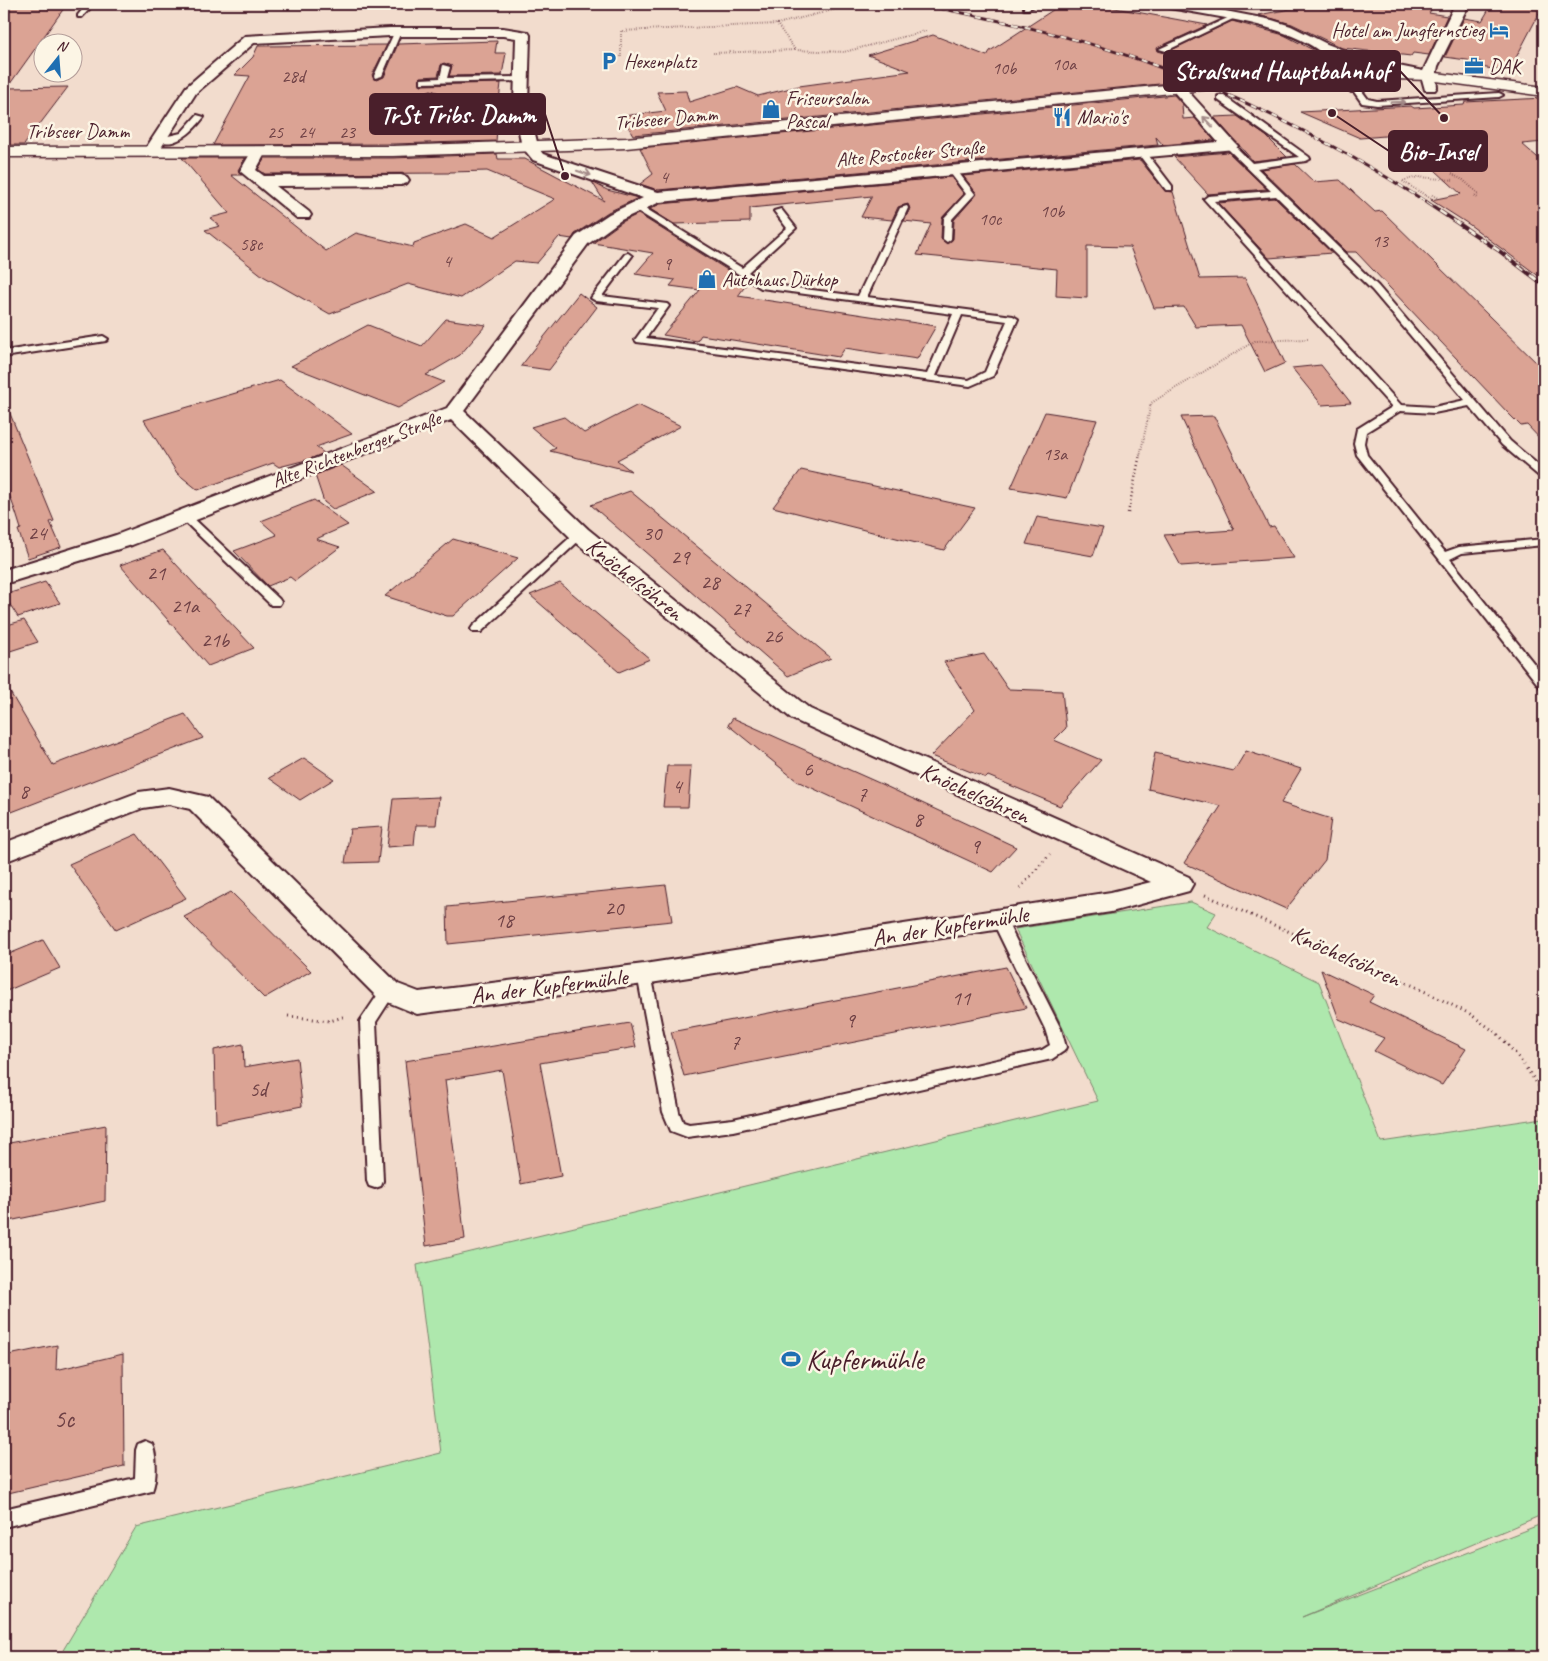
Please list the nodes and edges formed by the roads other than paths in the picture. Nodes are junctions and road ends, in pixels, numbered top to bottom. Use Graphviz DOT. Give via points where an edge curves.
graph roads {
  1 [pos="91,4"];
  2 [pos="1035,4"];
  3 [pos="1170,4"];
  4 [pos="1462,4"];
  5 [pos="1026,8"];
  6 [pos="1229,12"];
  7 [pos="80,16"];
  8 [pos="397,32"];
  9 [pos="1322,47"];
  10 [pos="1163,49"];
  11 [pos="446,67"];
  12 [pos="378,76"];
  13 [pos="522,79"];
  14 [pos="443,81"];
  15 [pos="424,82"];
  16 [pos="1352,82"];
  17 [pos="1430,82"];
  18 [pos="1180,92"];
  19 [pos="1544,92"];
  20 [pos="433,94"];
  21 [pos="1499,95"];
  22 [pos="1076,98"];
  23 [pos="1221,98"];
  24 [pos="1544,101"];
  25 [pos="523,114"];
  26 [pos="200,117"];
  27 [pos="156,145"];
  28 [pos="1230,146"];
  29 [pos="533,149"];
  30 [pos="4,152"];
  31 [pos="258,152"];
  32 [pos="1142,154"];
  33 [pos="1250,166"];
  34 [pos="952,170"];
  35 [pos="401,180"];
  36 [pos="260,181"];
  37 [pos="1168,188"];
  38 [pos="1277,193"];
  39 [pos="657,198"];
  40 [pos="638,207"];
  41 [pos="904,208"];
  42 [pos="778,211"];
  43 [pos="303,215"];
  44 [pos="947,239"];
  45 [pos="628,256"];
  46 [pos="743,272"];
  47 [pos="861,299"];
  48 [pos="959,312"];
  49 [pos="103,339"];
  50 [pos="4,354"];
  51 [pos="930,378"];
  52 [pos="1471,402"];
  53 [pos="1398,408"];
  54 [pos="454,412"];
  55 [pos="1544,475"];
  56 [pos="185,516"];
  57 [pos="580,534"];
  58 [pos="1544,542"];
  59 [pos="1443,558"];
  60 [pos="4,577"];
  61 [pos="275,602"];
  62 [pos="477,629"];
  63 [pos="1544,684"];
  64 [pos="4,853"];
  65 [pos="1179,884"];
  66 [pos="998,918"];
  67 [pos="644,974"];
  68 [pos="388,991"];
  69 [pos="375,1182"];
  70 [pos="145,1450"];
  71 [pos="4,1518"];
  1 -- 7 [label="lane"];
  2 -- 5 [label="lane"];
  3 -- 6 [label="street" via="1205,13"];
  4 -- 17 [label="street" via="1431,66"];
  6 -- 9 [label="street" via="1286,29"];
  6 -- 10 [label="lane"];
  8 -- 12 [label="lane"];
  8 -- 13 [label="street, Tribseer Damm" via="503,32 523,35"];
  8 -- 27 [label="street, Tribseer Damm" via="250,39 191,90"];
  9 -- 16 [label="street" via="1342,66"];
  9 -- 17 [label="street"];
  11 -- 14 [label="lane"];
  13 -- 14 [label="lane"];
  13 -- 25 [label="street, Tribseer Damm"];
  14 -- 15 [label="lane"];
  16 -- 17 [label="main road, Tribseer Damm"];
  16 -- 18 [label="main road, Tribseer Damm"];
  16 -- 21 [label="lane, Tribseer Damm, one-way" via="1365,101 1376,103"];
  16 -- 22 [label="main road, Tribseer Damm" via="1316,74"];
  17 -- 19 [label="main road, Tribseer Damm"];
  17 -- 21 [label="main road, Tribseer Damm"];
  18 -- 22 [label="main road, Tribseer Damm"];
  28 -- 18 [label="street, one-way"];
  20 -- 25 [label="lane" via="426,114"];
  21 -- 24 [label="main road, Tribseer Damm"];
  22 -- 29 [label="main road, Tribseer Damm" via="626,143"];
  23 -- 33 [label="lane" via="1306,159"];
  25 -- 29 [label="street, Tribseer Damm"];
  26 -- 27 [label="lane" via="182,137"];
  27 -- 30 [label="main road, Tribseer Damm"];
  27 -- 31 [label="main road, Tribseer Damm"];
  28 -- 32 [label="street, Alte Rostocker Straße"];
  28 -- 33 [label="lane"];
  29 -- 31 [label="main road, Tribseer Damm"];
  29 -- 39 [label="street, Alte Rostocker Straße, one-way"];
  31 -- 36 [label="street" via="248,171"];
  32 -- 34 [label="street, Alte Rostocker Straße"];
  32 -- 37 [label="lane"];
  33 -- 38 [label="lane"];
  34 -- 39 [label="street, Alte Rostocker Straße"];
  34 -- 44 [label="lane" via="971,194 948,218"];
  35 -- 36 [label="street"];
  36 -- 43 [label="street"];
  38 -- 52 [label="lane" via="1375,288"];
  38 -- 53 [label="lane" via="1208,199"];
  39 -- 40 [label="street, Alte Richtenberger Straße"];
  40 -- 46 [label="lane"];
  40 -- 54 [label="street, Alte Richtenberger Straße" via="615,217 582,240"];
  41 -- 47 [label="lane"];
  42 -- 46 [label="lane" via="792,228"];
  45 -- 51 [label="lane" via="596,298 664,306 640,340"];
  46 -- 47 [label="lane" via="764,286"];
  47 -- 48 [label="lane"];
  48 -- 51 [label="lane"];
  48 -- 51 [label="lane" via="1013,319 989,374 970,383"];
  49 -- 50 [label="lane"];
  52 -- 53 [label="lane" via="1434,410"];
  52 -- 55 [label="lane" via="1506,443"];
  53 -- 59 [label="lane" via="1362,431 1359,443 1362,455"];
  54 -- 56 [label="street, Alte Richtenberger Straße"];
  54 -- 57 [label="street, Knöchelsöhren"];
  56 -- 60 [label="street, Alte Richtenberger Straße" via="124,540"];
  56 -- 61 [label="lane"];
  57 -- 62 [label="lane"];
  57 -- 65 [label="street, Knöchelsöhren" via="801,714"];
  58 -- 59 [label="lane" via="1459,550"];
  59 -- 63 [label="lane"];
  64 -- 68 [label="street, An der Kupfermühle" via="139,800 169,796 199,803"];
  65 -- 66 [label="street, An der Kupfermühle" via="1111,902"];
  66 -- 67 [label="street, An der Kupfermühle"];
  66 -- 67 [label="lane" via="1053,1029 1058,1047 1046,1055 733,1125 687,1131 677,1126 671,1112"];
  67 -- 68 [label="street, An der Kupfermühle" via="417,1003"];
  68 -- 69 [label="lane" via="368,1021"];
  70 -- 71 [label="lane" via="145,1485"];
}
